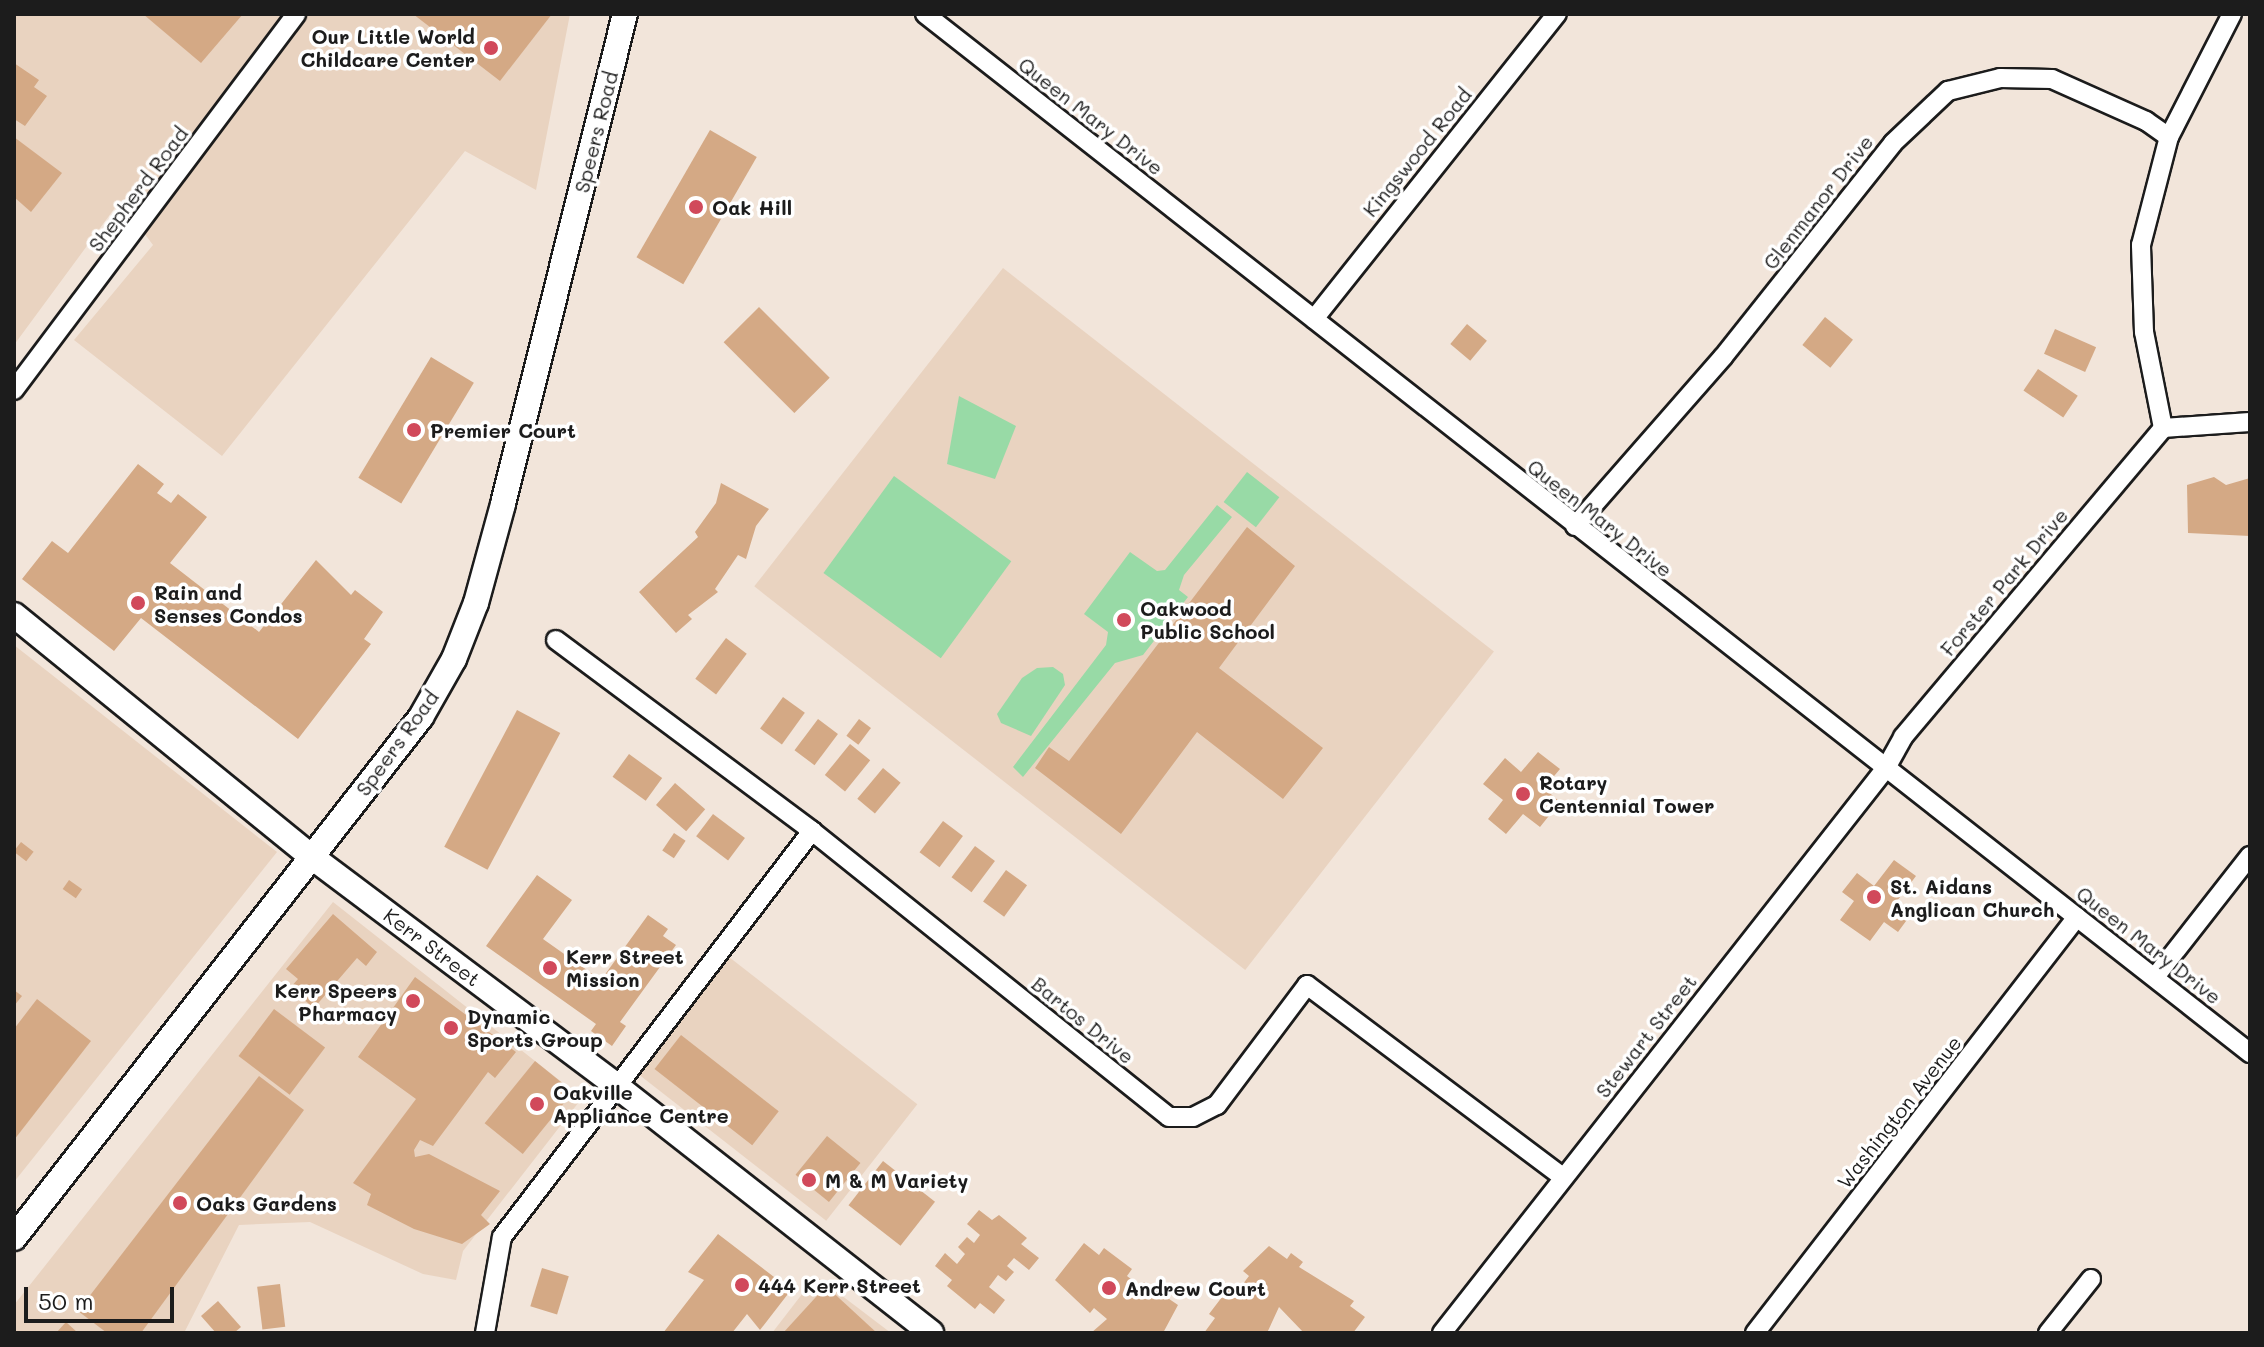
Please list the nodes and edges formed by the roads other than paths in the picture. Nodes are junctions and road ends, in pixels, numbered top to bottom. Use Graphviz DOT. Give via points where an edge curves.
graph roads {
  1 [pos="296,14"];
  2 [pos="625,14"];
  3 [pos="958,14"];
  4 [pos="1557,14"];
  5 [pos="2232,14"];
  6 [pos="932,19"];
  7 [pos="2169,137"];
  8 [pos="1314,319"];
  9 [pos="14,390"];
  10 [pos="2250,422"];
  11 [pos="2163,428"];
  12 [pos="1575,526"];
  13 [pos="14,615"];
  14 [pos="556,640"];
  15 [pos="1886,768"];
  16 [pos="812,831"];
  17 [pos="2250,856"];
  18 [pos="312,857"];
  19 [pos="2077,917"];
  20 [pos="2155,977"];
  21 [pos="2250,1053"];
  22 [pos="614,1084"];
  23 [pos="1563,1177"];
  24 [pos="14,1238"];
  25 [pos="2091,1279"];
  26 [pos="923,1331"];
  27 [pos="485,1333"];
  28 [pos="1442,1333"];
  29 [pos="1755,1333"];
  30 [pos="2048,1333"];
  1 -- 9 [label="street, Shepherd Road"];
  2 -- 18 [label="main road, Speers Road" via="476,603 454,659 421,717"];
  3 -- 6 [label="street"];
  4 -- 8 [label="street, Kingswood Road"];
  5 -- 7 [label="street"];
  6 -- 8 [label="street, Queen Mary Drive"];
  7 -- 11 [label="street" via="2141,245 2144,332"];
  7 -- 12 [label="street, Glenmanor Drive" via="2146,121 2052,79 2000,78 1948,91 1893,143 1723,357"];
  8 -- 12 [label="street, Queen Mary Drive"];
  10 -- 11 [label="street"];
  11 -- 15 [label="street, Forster Park Drive" via="1903,737"];
  12 -- 15 [label="street, Queen Mary Drive"];
  13 -- 18 [label="main road, Kerr Street"];
  14 -- 16 [label="street, Bartos Drive"];
  15 -- 19 [label="street, Queen Mary Drive"];
  15 -- 23 [label="street, Stewart Street"];
  16 -- 22 [label="street"];
  16 -- 23 [label="street, Bartos Drive" via="1169,1117 1193,1117 1217,1105 1307,985"];
  17 -- 20 [label="street"];
  18 -- 22 [label="main road, Kerr Street"];
  18 -- 24 [label="main road, Speers Road"];
  19 -- 20 [label="street, Queen Mary Drive"];
  19 -- 29 [label="street, Washington Avenue"];
  20 -- 21 [label="street, Queen Mary Drive"];
  22 -- 26 [label="main road, Kerr Street"];
  22 -- 27 [label="street" via="502,1237"];
  23 -- 28 [label="street, Stewart Street"];
  25 -- 30 [label="street"];
}
